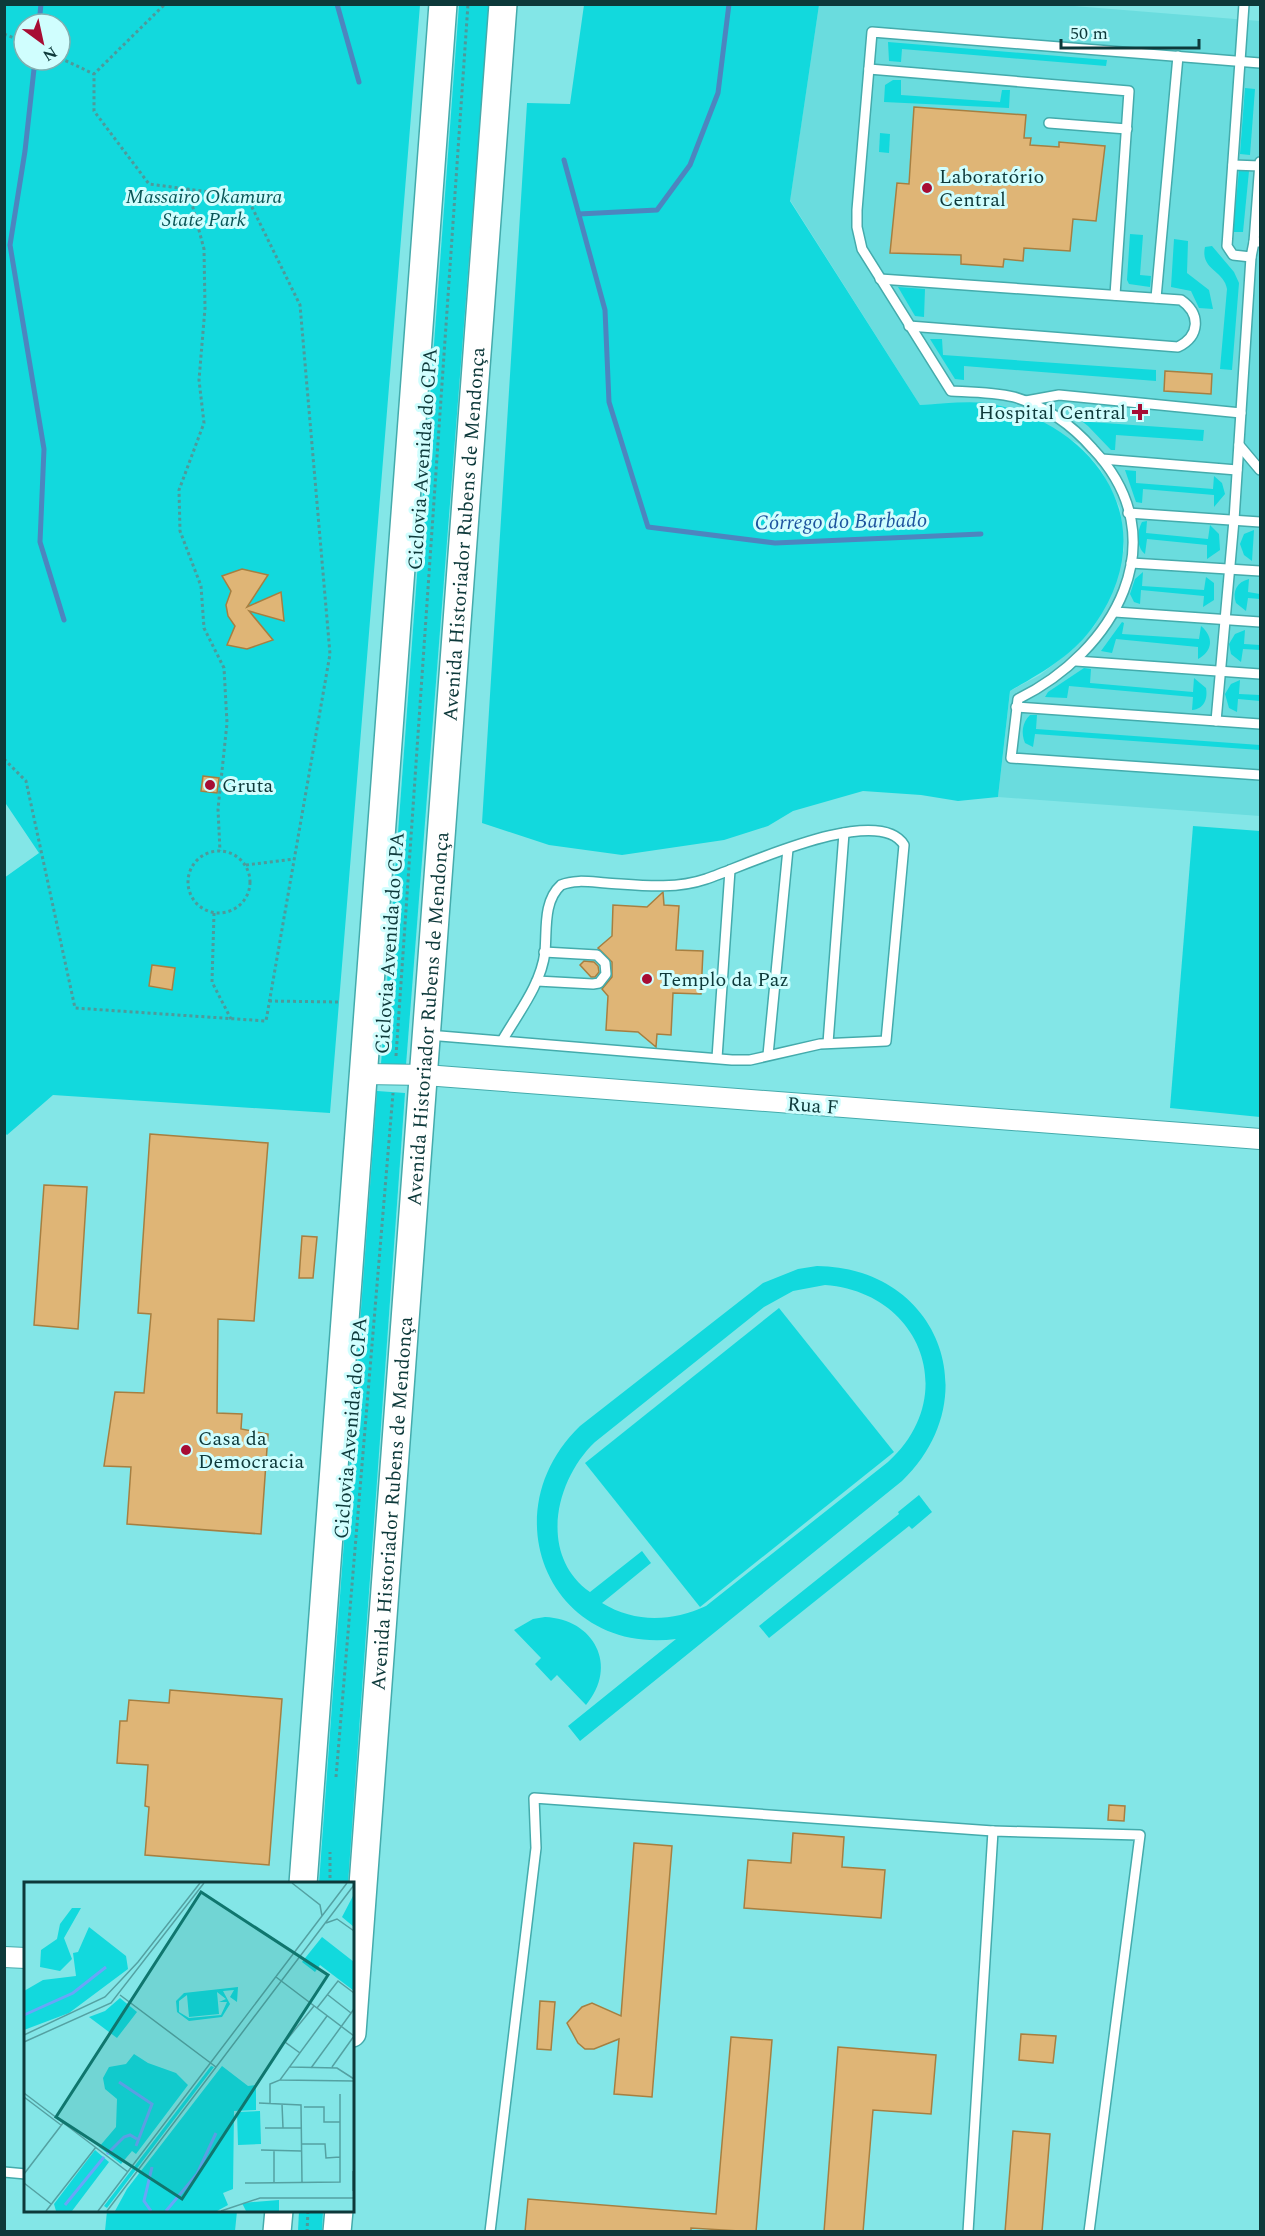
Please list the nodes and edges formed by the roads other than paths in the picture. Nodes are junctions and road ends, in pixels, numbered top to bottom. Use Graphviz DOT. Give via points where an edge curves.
graph roads {
  1 [pos="443,4"];
  2 [pos="503,4"];
  3 [pos="1244,4"];
  4 [pos="1178,56"];
  5 [pos="1240,62"];
  6 [pos="1260,63"];
  7 [pos="869,69"];
  8 [pos="1049,123"];
  9 [pos="1127,129"];
  10 [pos="1260,164"];
  11 [pos="1233,165"];
  12 [pos="1257,242"];
  13 [pos="1251,257"];
  14 [pos="879,279"];
  15 [pos="1115,295"];
  16 [pos="1156,298"];
  17 [pos="909,326"];
  18 [pos="1025,401"];
  19 [pos="1241,413"];
  20 [pos="1239,445"];
  21 [pos="1102,459"];
  22 [pos="1237,470"];
  23 [pos="1260,470"];
  24 [pos="1128,513"];
  25 [pos="1234,520"];
  26 [pos="1260,522"];
  27 [pos="1131,563"];
  28 [pos="1229,569"];
  29 [pos="1260,571"];
  30 [pos="1115,612"];
  31 [pos="1224,619"];
  32 [pos="1260,622"];
  33 [pos="1076,661"];
  34 [pos="1220,672"];
  35 [pos="1260,674"];
  36 [pos="1016,707"];
  37 [pos="1216,721"];
  38 [pos="1260,724"];
  39 [pos="1260,775"];
  40 [pos="844,833"];
  41 [pos="788,849"];
  42 [pos="730,870"];
  43 [pos="544,952"];
  44 [pos="537,981"];
  45 [pos="428,1035"];
  46 [pos="502,1041"];
  47 [pos="828,1043"];
  48 [pos="768,1055"];
  49 [pos="717,1058"];
  50 [pos="365,1074"];
  51 [pos="425,1075"];
  52 [pos="1260,1139"];
  53 [pos="993,1831"];
  54 [pos="303,1882"];
  55 [pos="4,1957"];
  56 [pos="24,1958"];
  57 [pos="354,1985"];
  58 [pos="4,2172"];
  59 [pos="24,2174"];
  60 [pos="279,2212"];
  61 [pos="339,2212"];
  62 [pos="277,2232"];
  63 [pos="337,2232"];
  64 [pos="490,2232"];
  65 [pos="968,2232"];
  66 [pos="1089,2232"];
  1 -- 50 [label="main road"];
  2 -- 45 [label="main road, Avenida Historiador Rubens de Mendonça"];
  3 -- 5 [label="lane"];
  4 -- 5 [label="lane"];
  4 -- 7 [label="lane" via="872,32"];
  4 -- 16 [label="lane"];
  5 -- 6 [label="lane"];
  5 -- 11 [label="lane"];
  7 -- 9 [label="lane" via="1129,91"];
  7 -- 14 [label="lane" via="857,227 862,249"];
  8 -- 9 [label="lane"];
  9 -- 15 [label="lane"];
  10 -- 11 [label="lane"];
  10 -- 12 [label="lane"];
  11 -- 13 [label="lane" via="1227,246 1235,256"];
  12 -- 13 [label="lane"];
  13 -- 19 [label="lane"];
  14 -- 15 [label="lane"];
  14 -- 17 [label="lane"];
  15 -- 16 [label="lane"];
  16 -- 17 [label="lane" via="1181,300 1190,306 1196,325 1187,342 1178,347"];
  17 -- 18 [label="lane" via="951,392"];
  18 -- 19 [label="lane" via="1059,394"];
  18 -- 21 [label="lane" via="1066,424"];
  19 -- 20 [label="lane"];
  20 -- 22 [label="lane"];
  20 -- 23 [label="lane"];
  21 -- 22 [label="lane"];
  21 -- 24 [label="lane"];
  22 -- 25 [label="lane"];
  24 -- 25 [label="lane"];
  24 -- 27 [label="lane" via="1132,528"];
  25 -- 26 [label="lane"];
  25 -- 28 [label="lane"];
  27 -- 28 [label="lane"];
  27 -- 30 [label="lane"];
  28 -- 29 [label="lane"];
  28 -- 31 [label="lane"];
  30 -- 31 [label="lane"];
  30 -- 33 [label="lane" via="1096,641"];
  31 -- 32 [label="lane"];
  31 -- 34 [label="lane"];
  33 -- 34 [label="lane"];
  33 -- 36 [label="lane" via="1018,699"];
  34 -- 35 [label="lane"];
  34 -- 37 [label="lane"];
  36 -- 37 [label="lane"];
  36 -- 39 [label="lane" via="1011,758"];
  37 -- 38 [label="lane"];
  40 -- 41 [label="lane"];
  40 -- 47 [label="lane"];
  40 -- 47 [label="lane" via="885,832 898,838 904,849 886,1041"];
  41 -- 42 [label="lane"];
  41 -- 48 [label="lane"];
  42 -- 43 [label="lane" via="677,884 577,881 561,885 550,898"];
  42 -- 49 [label="lane"];
  43 -- 44 [label="lane"];
  43 -- 44 [label="lane" via="597,955 605,963 606,974 593,984"];
  44 -- 46 [label="lane"];
  45 -- 46 [label="lane"];
  45 -- 51 [label="main road, Avenida Historiador Rubens de Mendonça"];
  46 -- 49 [label="lane"];
  47 -- 48 [label="lane"];
  48 -- 49 [label="lane" via="750,1060"];
  50 -- 51 [label="street, Rua F"];
  50 -- 54 [label="main road"];
  51 -- 52 [label="street, Rua F"];
  51 -- 57 [label="main road, Avenida Historiador Rubens de Mendonça"];
  53 -- 64 [label="lane" via="534,1798 536,1848"];
  53 -- 65 [label="lane"];
  53 -- 66 [label="lane" via="1140,1835"];
  55 -- 56 [label="street"];
  58 -- 59 [label="lane"];
  60 -- 62 [label="main road"];
  61 -- 63 [label="main road"];
}
